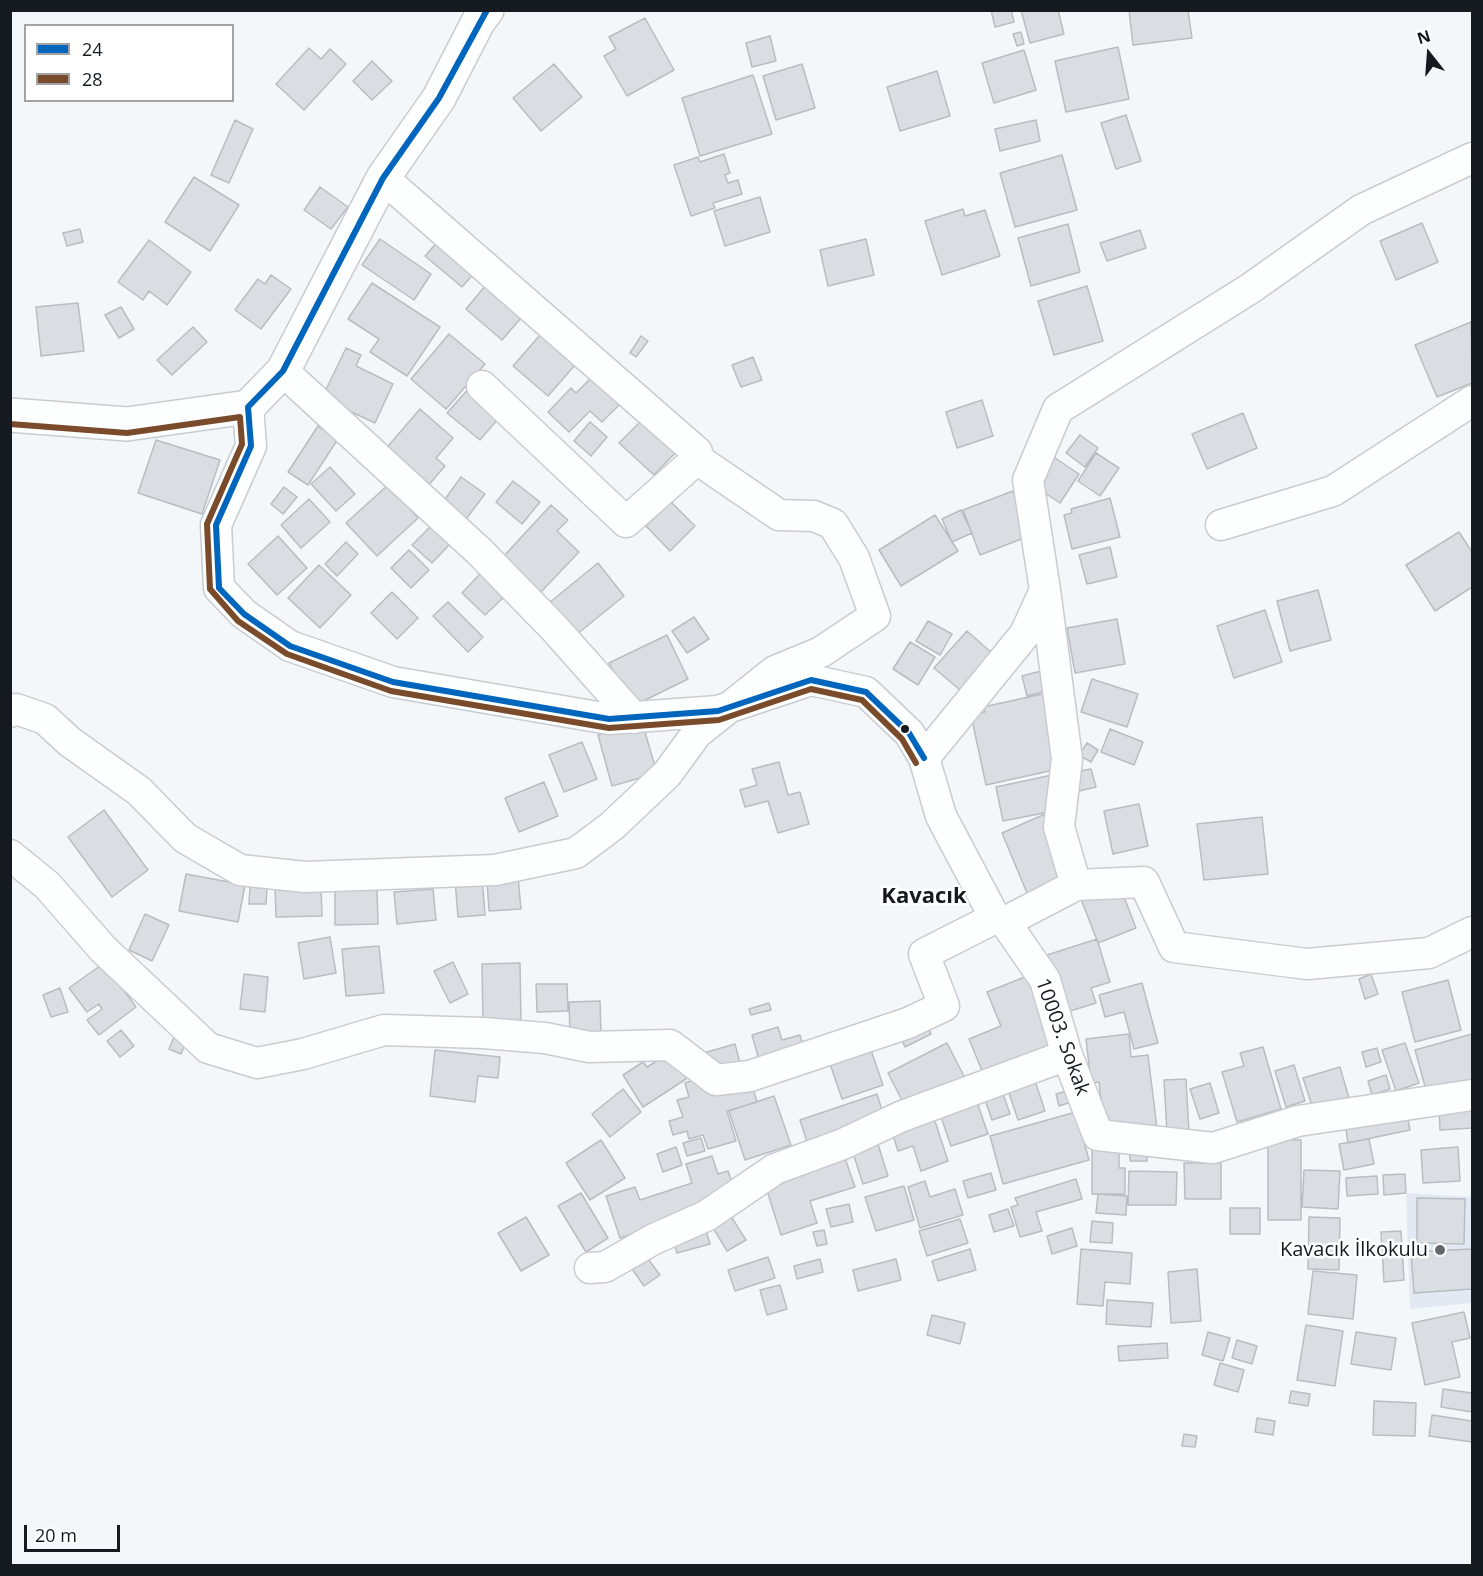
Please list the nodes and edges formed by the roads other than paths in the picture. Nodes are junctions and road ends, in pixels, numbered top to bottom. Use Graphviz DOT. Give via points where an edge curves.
graph roads {
  1 [pos="486,10"];
  2 [pos="1473,158"];
  3 [pos="383,178"];
  4 [pos="283,371"];
  5 [pos="482,386"];
  6 [pos="1473,401"];
  7 [pos="248,406"];
  8 [pos="10,415"];
  9 [pos="697,459"];
  10 [pos="1221,525"];
  11 [pos="1045,590"];
  12 [pos="733,706"];
  13 [pos="10,712"];
  14 [pos="634,718"];
  15 [pos="924,758"];
  16 [pos="10,855"];
  17 [pos="1076,885"];
  18 [pos="1000,920"];
  19 [pos="1473,932"];
  20 [pos="1067,1055"];
  21 [pos="1473,1095"];
  22 [pos="590,1268"];
  1 -- 3 [label="street" via="439,98"];
  2 -- 11 [label="street" via="1361,210 1251,288 1058,409 1028,480"];
  3 -- 4 [label="street"];
  3 -- 9 [label="street" via="697,452"];
  4 -- 7 [label="street"];
  4 -- 14 [label="street" via="480,552"];
  5 -- 9 [label="street" via="626,522"];
  6 -- 10 [label="street" via="1333,491"];
  7 -- 8 [label="street" via="127,424"];
  7 -- 14 [label="street, 10003. Sokak" via="251,446 216,525 219,588 244,614 290,646 393,682 609,719"];
  9 -- 12 [label="street" via="779,514 814,516 833,524 854,558 875,616 821,652 775,671"];
  11 -- 15 [label="street" via="1025,634"];
  11 -- 17 [label="street" via="1067,759 1059,827"];
  12 -- 13 [label="street" via="697,733 667,774 612,826 576,853 495,870 305,877 240,870 185,838 139,791 45,720 16,709"];
  12 -- 14 [label="street, 10003. Sokak" via="718,711"];
  12 -- 15 [label="street, 10003. Sokak" via="811,680 866,692 909,733"];
  15 -- 18 [label="street, 10003. Sokak" via="941,816"];
  16 -- 18 [label="street" via="47,885 103,949 208,1048 257,1063 384,1030 544,1038 589,1047 670,1045 716,1080 750,1076 908,1023 944,1006 924,954"];
  17 -- 18 [label="street"];
  17 -- 19 [label="street" via="1144,882 1174,947 1307,964 1429,953"];
  18 -- 20 [label="street, 10003. Sokak" via="1045,980"];
  20 -- 21 [label="street, 10003. Sokak" via="1098,1135 1213,1148 1298,1121"];
  20 -- 22 [label="street" via="775,1169 706,1216 605,1267"];
}
